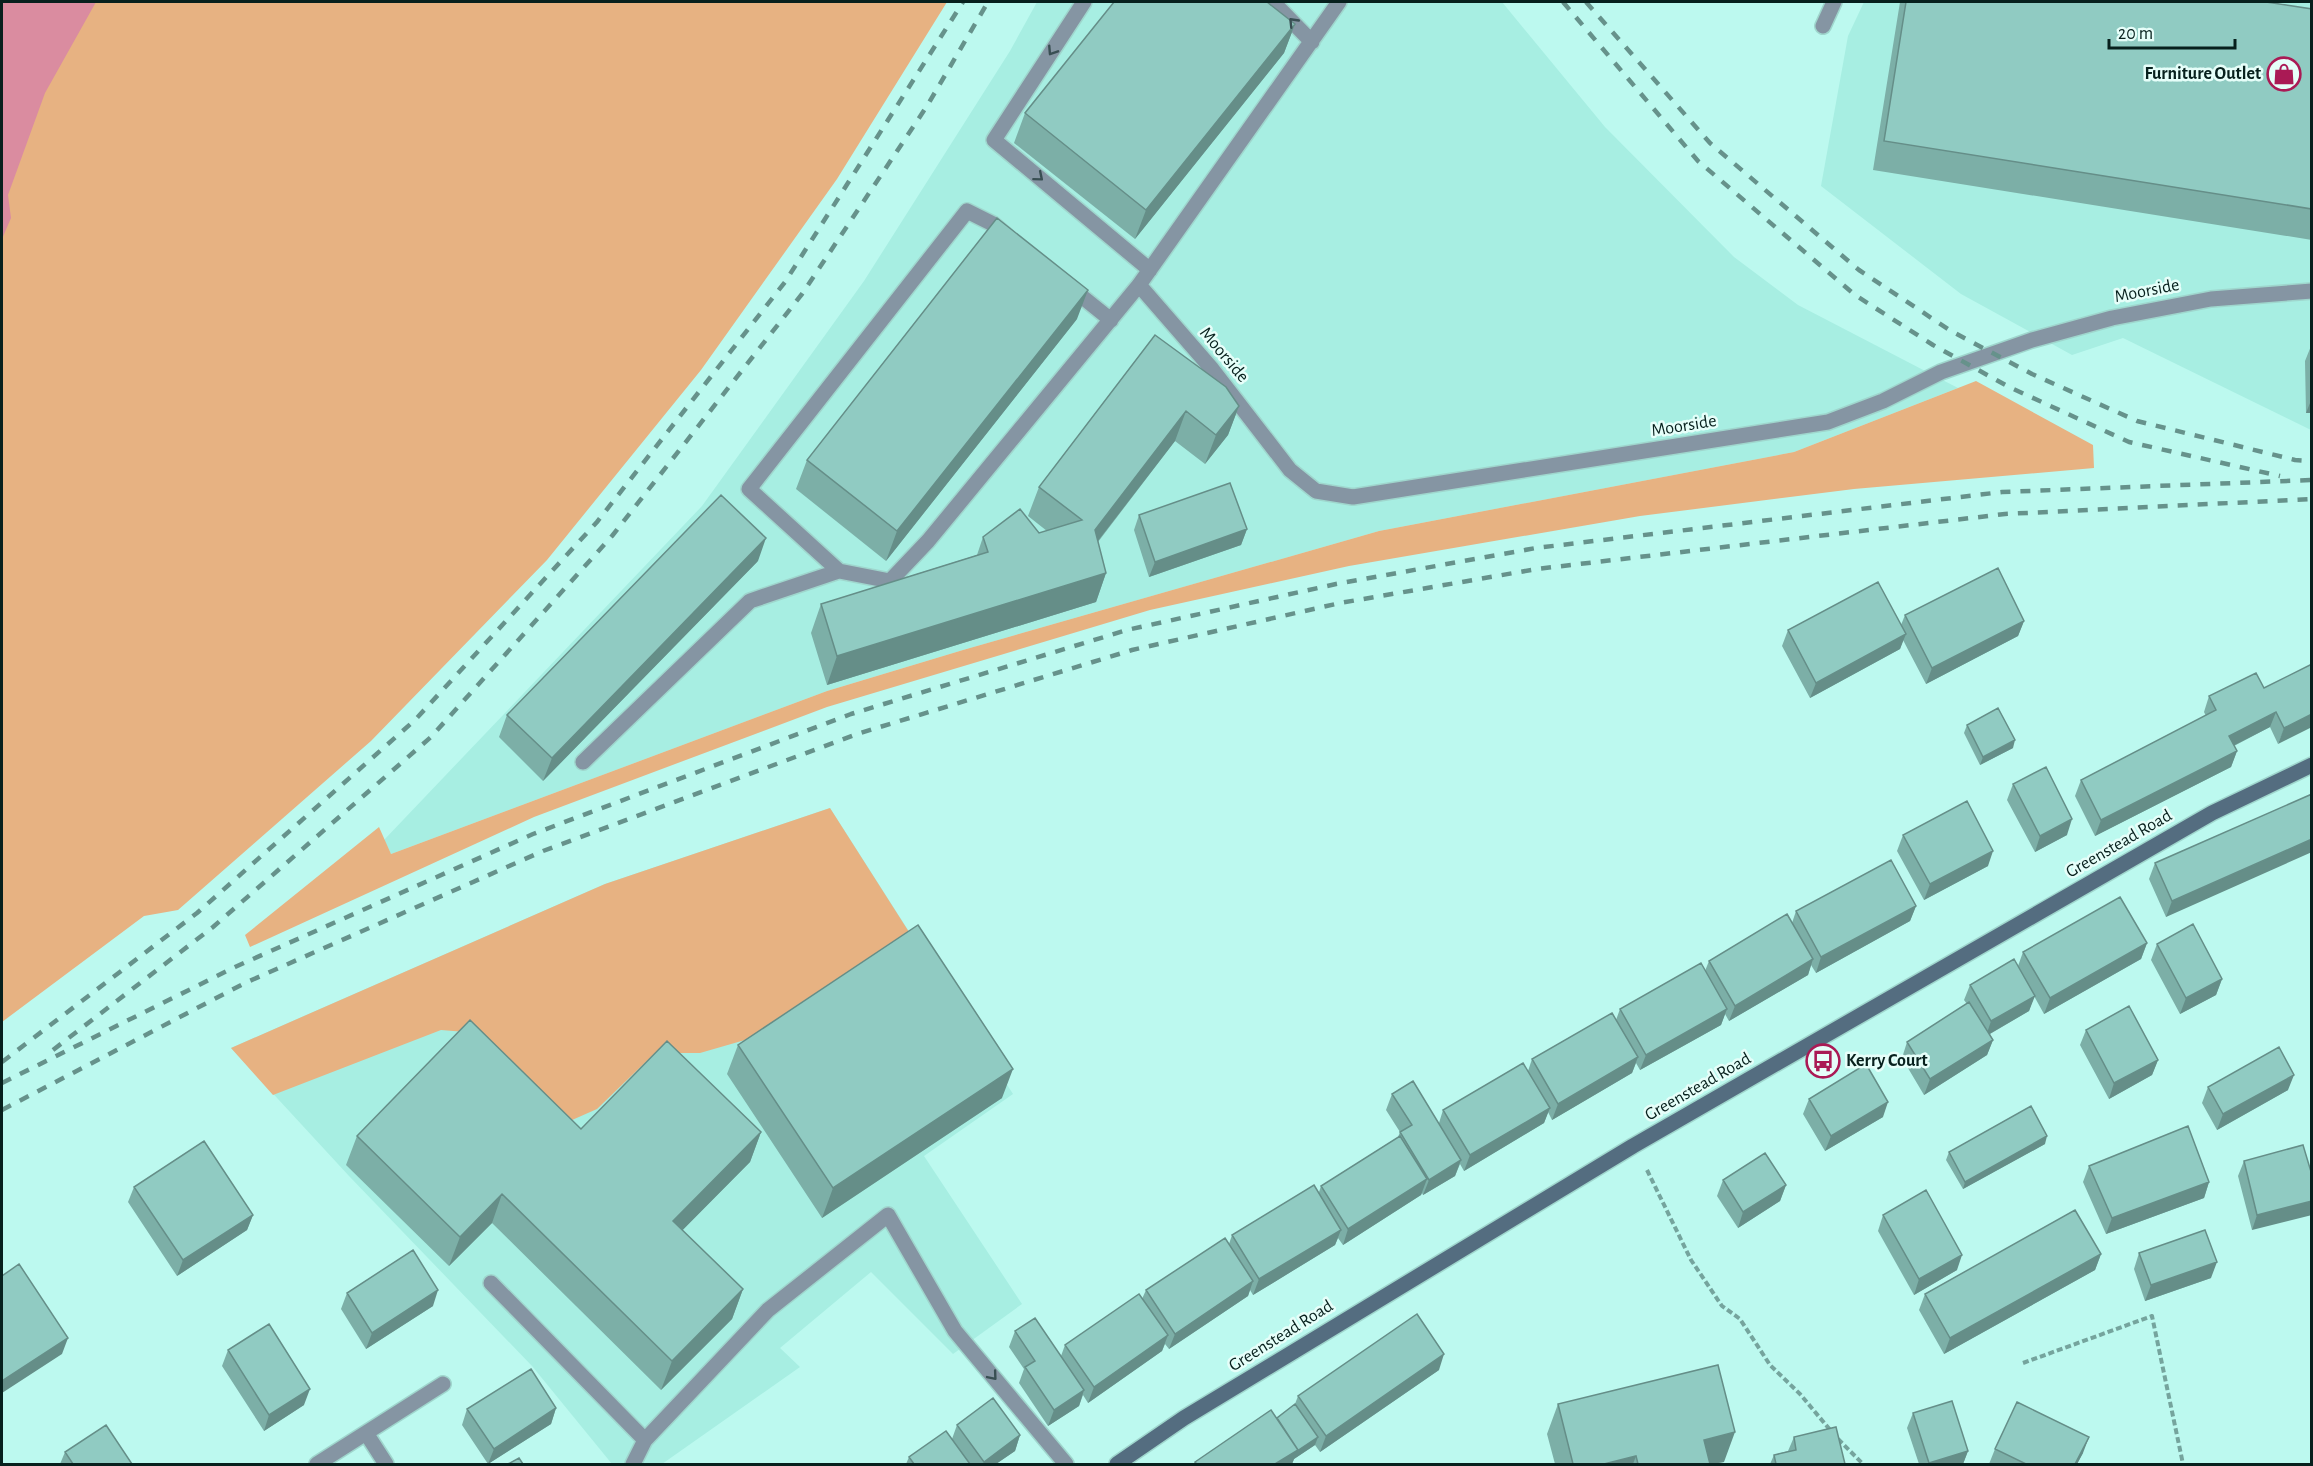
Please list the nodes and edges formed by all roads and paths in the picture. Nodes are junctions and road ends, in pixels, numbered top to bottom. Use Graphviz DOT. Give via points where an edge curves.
graph roads {
  1 [pos="1084,2"];
  2 [pos="1273,2"];
  3 [pos="1339,2"];
  4 [pos="1834,2"];
  5 [pos="1823,26"];
  6 [pos="1312,42"];
  7 [pos="1020,246"];
  8 [pos="1150,270"];
  9 [pos="1056,276"];
  10 [pos="1139,285"];
  11 [pos="2312,291"];
  12 [pos="1110,320"];
  13 [pos="839,571"];
  14 [pos="583,762"];
  15 [pos="2312,765"];
  16 [pos="1633,1146"];
  17 [pos="490,1283"];
  18 [pos="2024,1363"];
  19 [pos="443,1384"];
  20 [pos="366,1433"];
  21 [pos="645,1440"];
  22 [pos="317,1464"];
  23 [pos="386,1464"];
  24 [pos="633,1464"];
  25 [pos="1066,1464"];
  26 [pos="1117,1464"];
  27 [pos="1863,1464"];
  28 [pos="2183,1464"];
  1 -- 8 [label="street, one-way" via="994,140"];
  6 -- 2 [label="street, one-way"];
  3 -- 6 [label="street"];
  4 -- 5 [label="street"];
  6 -- 8 [label="street"];
  7 -- 13 [label="street" via="993,224 967,211 749,489"];
  8 -- 10 [label="street"];
  9 -- 12 [label="street"];
  10 -- 11 [label="street, Moorside" via="1212,369 1290,470 1316,491 1353,497 1828,422 1883,401 1941,372 2112,318 2211,299"];
  10 -- 12 [label="street"];
  12 -- 13 [label="street" via="928,541 890,581"];
  13 -- 14 [label="street" via="750,601"];
  15 -- 16 [label="street, Greenstead Road" via="2212,813"];
  16 -- 26 [label="street, Greenstead Road" via="1194,1412"];
  16 -- 27 [label="path" via="1691,1260 1722,1306 1740,1320 1770,1365"];
  17 -- 21 [label="street"];
  18 -- 28 [label="path" via="2152,1316"];
  19 -- 20 [label="street"];
  20 -- 22 [label="street"];
  20 -- 23 [label="street"];
  21 -- 24 [label="street"];
  21 -- 25 [label="street, one-way" via="768,1310 888,1215 955,1331"];
}
